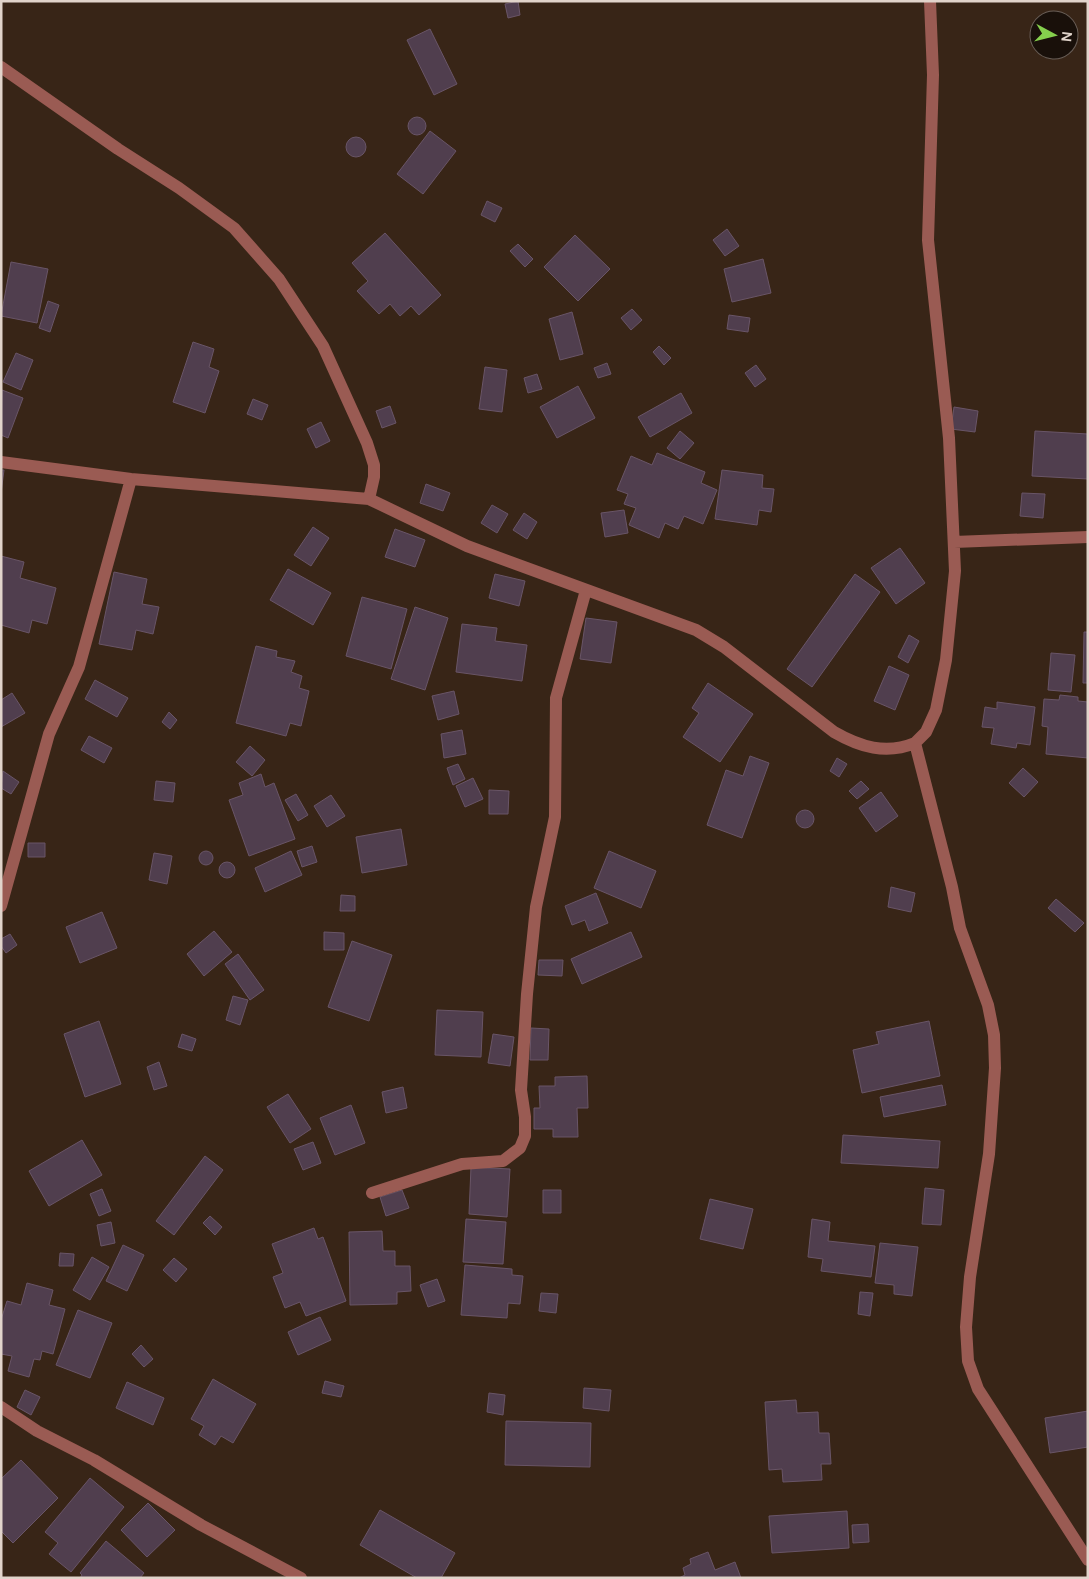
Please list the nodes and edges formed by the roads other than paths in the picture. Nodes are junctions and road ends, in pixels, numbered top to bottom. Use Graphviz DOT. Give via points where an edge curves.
graph roads {
  1 [pos="930,1"];
  2 [pos="1,67"];
  3 [pos="1,462"];
  4 [pos="131,479"];
  5 [pos="369,499"];
  6 [pos="1088,537"];
  7 [pos="954,542"];
  8 [pos="586,590"];
  9 [pos="915,743"];
  10 [pos="1,906"];
  11 [pos="372,1193"];
  12 [pos="1,1407"];
  13 [pos="1088,1560"];
  14 [pos="301,1578"];
  1 -- 7 [label="street" via="933,75 928,240 949,438"];
  2 -- 5 [label="street" via="234,228 280,279 323,346 367,443 374,465"];
  3 -- 4 [label="street"];
  4 -- 5 [label="street"];
  4 -- 10 [label="street" via="79,667 49,734"];
  5 -- 8 [label="street" via="468,546"];
  6 -- 7 [label="street"];
  7 -- 9 [label="street" via="956,570 946,660 936,710 926,732"];
  8 -- 9 [label="street" via="664,617 717,642 853,743 898,750"];
  8 -- 11 [label="street" via="556,698 554,817 536,907 527,994 521,1090 526,1117 525,1136 520,1148 503,1161 462,1164"];
  9 -- 13 [label="street" via="960,928 988,1005 994,1035 989,1154 970,1277 966,1327 968,1361 978,1389"];
  12 -- 14 [label="street" via="201,1525"];
}
